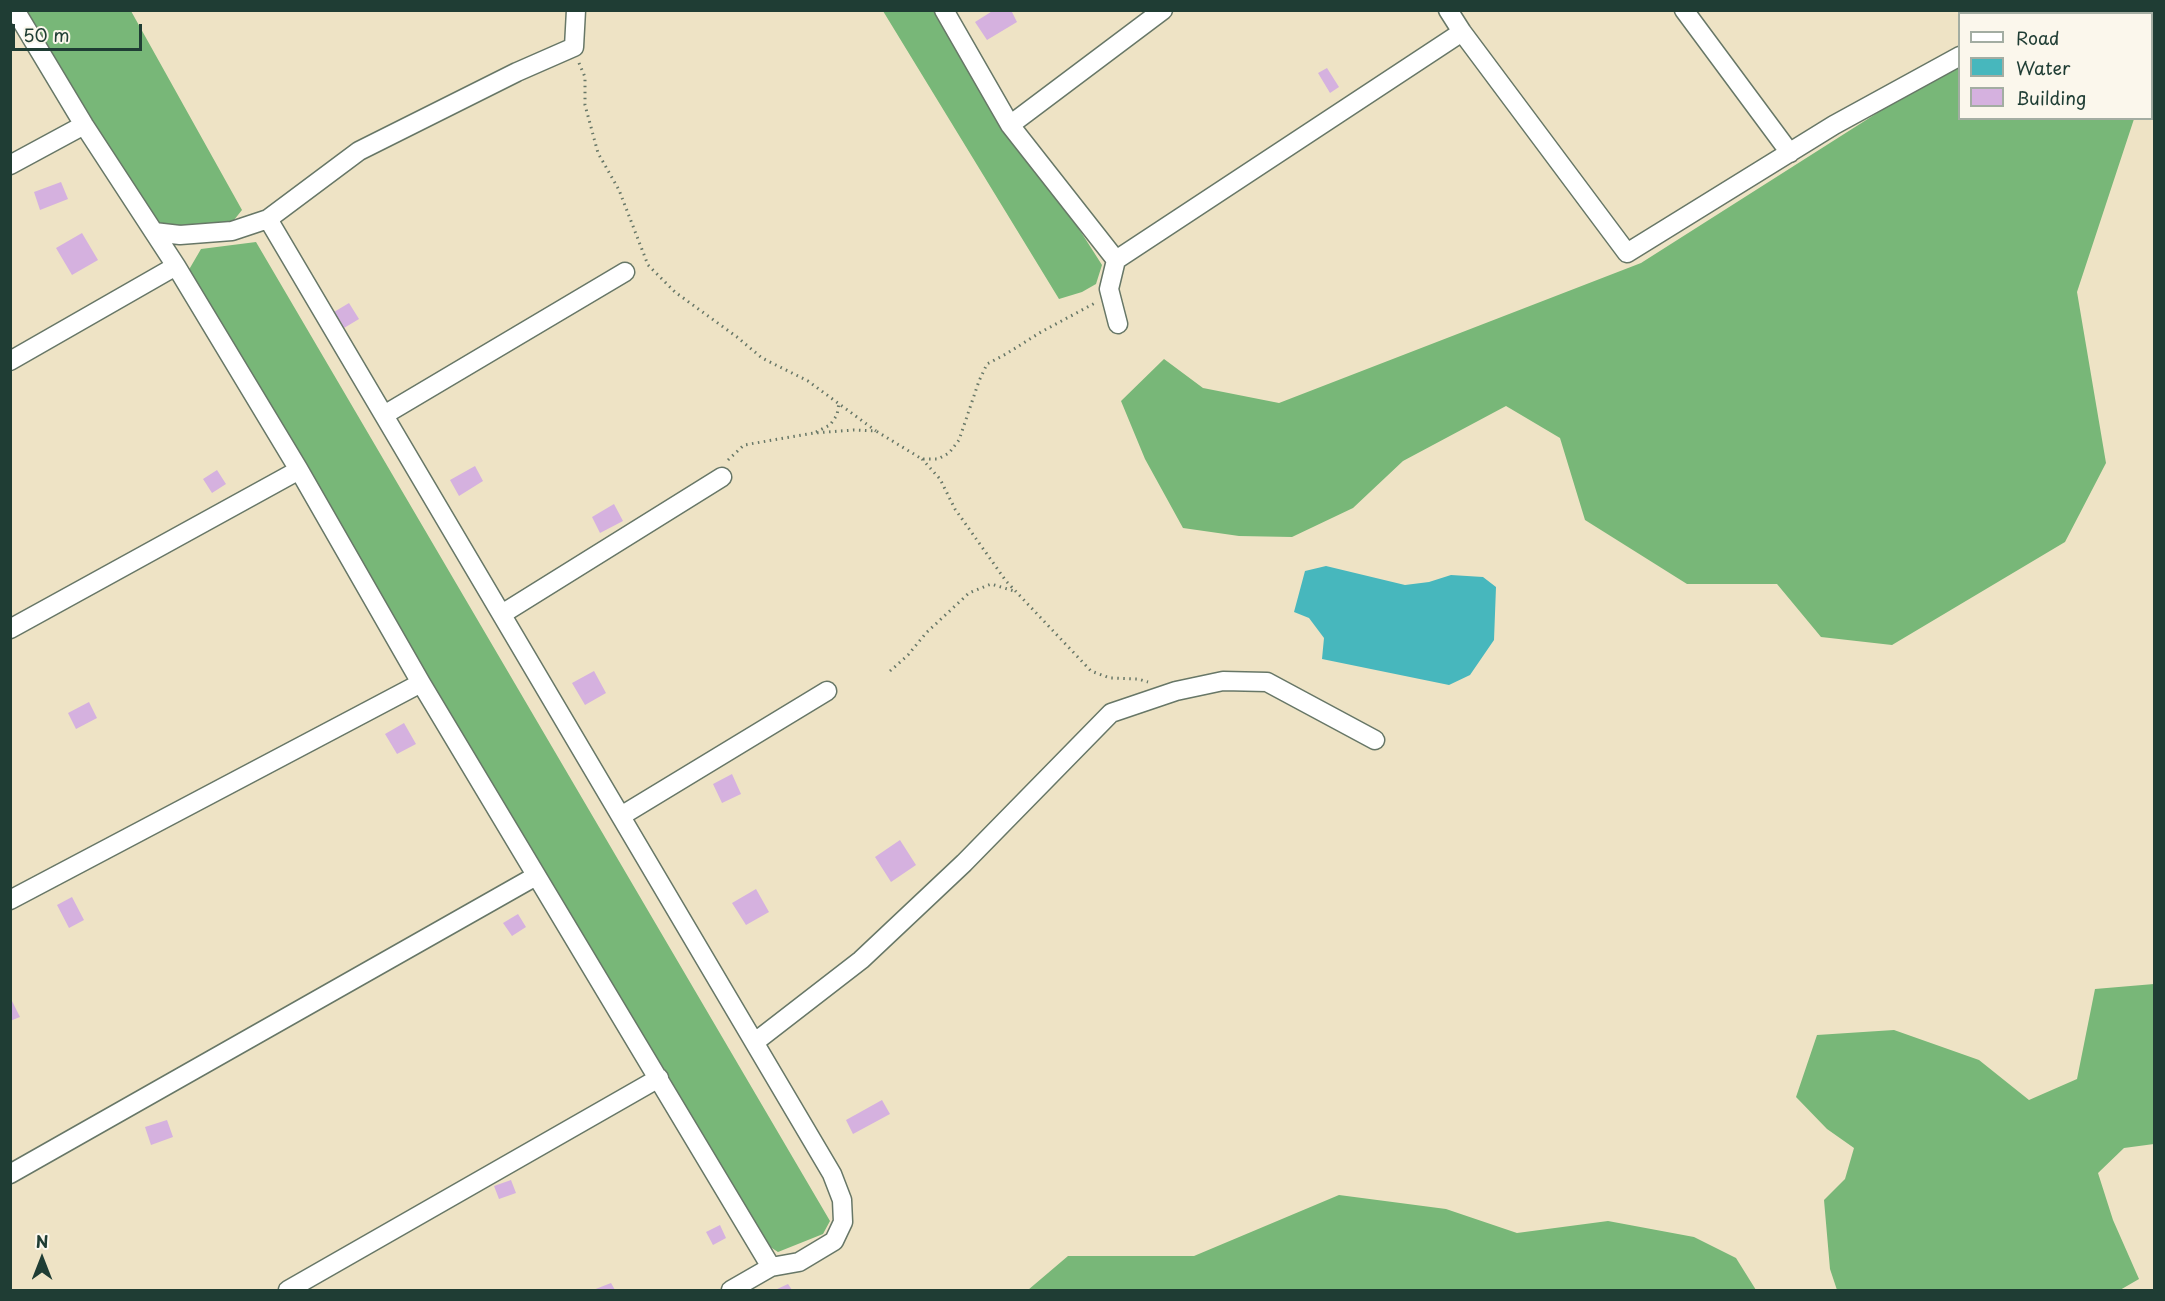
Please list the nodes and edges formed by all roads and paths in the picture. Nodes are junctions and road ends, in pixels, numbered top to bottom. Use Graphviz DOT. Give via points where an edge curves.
graph roads {
  1 [pos="15,10"];
  2 [pos="576,10"];
  3 [pos="944,10"];
  4 [pos="1163,10"];
  5 [pos="1448,10"];
  6 [pos="1684,10"];
  7 [pos="1462,32"];
  8 [pos="574,47"];
  9 [pos="1958,57"];
  10 [pos="84,125"];
  11 [pos="1010,125"];
  12 [pos="1790,153"];
  13 [pos="10,165"];
  14 [pos="268,219"];
  15 [pos="154,232"];
  16 [pos="1116,260"];
  17 [pos="176,266"];
  18 [pos="625,272"];
  19 [pos="1109,289"];
  20 [pos="1118,324"];
  21 [pos="10,361"];
  22 [pos="838,403"];
  23 [pos="384,415"];
  24 [pos="876,431"];
  25 [pos="814,433"];
  26 [pos="922,459"];
  27 [pos="298,470"];
  28 [pos="722,477"];
  29 [pos="1016,591"];
  30 [pos="502,614"];
  31 [pos="10,629"];
  32 [pos="890,671"];
  33 [pos="1149,682"];
  34 [pos="421,683"];
  35 [pos="827,691"];
  36 [pos="1375,740"];
  37 [pos="621,816"];
  38 [pos="536,876"];
  39 [pos="10,900"];
  40 [pos="755,1042"];
  41 [pos="659,1078"];
  42 [pos="10,1174"];
  43 [pos="771,1267"];
  44 [pos="288,1290"];
  45 [pos="731,1290"];
  1 -- 10 [label="street"];
  2 -- 8 [label="street"];
  3 -- 11 [label="street"];
  4 -- 11 [label="street"];
  5 -- 7 [label="street"];
  6 -- 12 [label="street"];
  7 -- 12 [label="street" via="1627,253"];
  7 -- 16 [label="street"];
  8 -- 14 [label="street" via="358,151"];
  8 -- 22 [label="path" via="585,78 585,105 598,153 619,190 648,265 675,292 762,358 808,381"];
  9 -- 12 [label="street"];
  10 -- 13 [label="street"];
  10 -- 15 [label="street"];
  11 -- 16 [label="street"];
  14 -- 15 [label="street" via="232,231 180,235"];
  14 -- 23 [label="street"];
  15 -- 17 [label="street"];
  16 -- 19 [label="street"];
  17 -- 21 [label="street"];
  17 -- 27 [label="street"];
  18 -- 23 [label="street"];
  19 -- 20 [label="street"];
  19 -- 26 [label="path" via="1092,305 987,364 959,440 938,459"];
  22 -- 24 [label="path"];
  22 -- 25 [label="path" via="837,415 830,425"];
  23 -- 30 [label="street"];
  24 -- 25 [label="path"];
  24 -- 26 [label="path"];
  25 -- 28 [label="path" via="744,445 723,465"];
  26 -- 29 [label="path" via="940,479 955,509"];
  27 -- 31 [label="street"];
  27 -- 34 [label="street"];
  28 -- 30 [label="street"];
  29 -- 32 [label="path" via="991,584 969,593"];
  29 -- 33 [label="path" via="1091,671 1110,678"];
  30 -- 37 [label="street"];
  34 -- 38 [label="street"];
  34 -- 39 [label="street"];
  35 -- 37 [label="street"];
  36 -- 40 [label="street" via="1267,682 1223,681 1176,691 1111,713 964,863 861,960"];
  37 -- 40 [label="street"];
  38 -- 41 [label="street"];
  38 -- 42 [label="street"];
  40 -- 43 [label="street" via="842,1200 843,1222 834,1241 799,1262"];
  41 -- 43 [label="street"];
  41 -- 44 [label="street"];
  43 -- 45 [label="street"];
}
